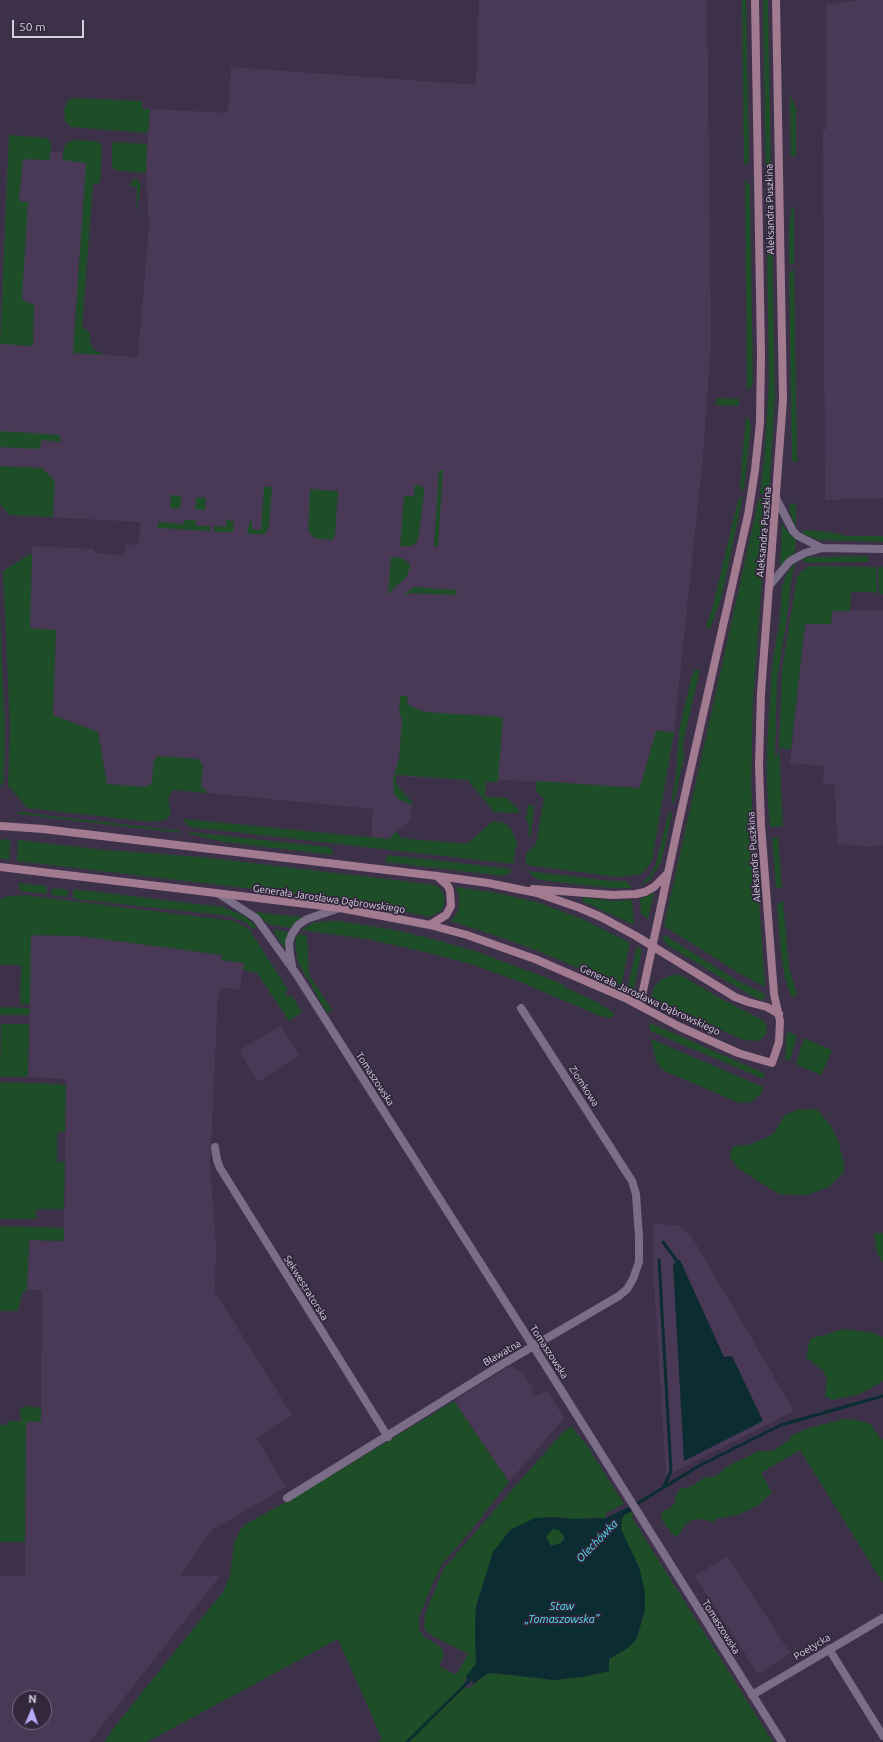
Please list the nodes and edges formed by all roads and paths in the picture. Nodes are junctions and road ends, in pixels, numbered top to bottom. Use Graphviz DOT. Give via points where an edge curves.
graph roads {
  1 [pos="755,0"];
  2 [pos="776,0"];
  3 [pos="776,498"];
  4 [pos="822,548"];
  5 [pos="883,549"];
  6 [pos="770,586"];
  7 [pos="0,826"];
  8 [pos="0,867"];
  9 [pos="667,874"];
  10 [pos="437,876"];
  11 [pos="515,888"];
  12 [pos="219,894"];
  13 [pos="340,908"];
  14 [pos="430,925"];
  15 [pos="652,946"];
  16 [pos="297,975"];
  17 [pos="640,1005"];
  18 [pos="522,1008"];
  19 [pos="779,1014"];
  20 [pos="772,1063"];
  21 [pos="216,1147"];
  22 [pos="629,1175"];
  23 [pos="533,1347"];
  24 [pos="388,1437"];
  25 [pos="287,1498"];
  26 [pos="883,1618"];
  27 [pos="829,1649"];
  28 [pos="752,1695"];
  29 [pos="883,1736"];
  30 [pos="782,1742"];
  1 -- 9 [label="main road, Aleksandra Puszkina" via="761,354 757,449 749,510"];
  2 -- 3 [label="main road, Aleksandra Puszkina" via="783,392"];
  3 -- 4 [label="street" via="793,531"];
  3 -- 6 [label="main road, Aleksandra Puszkina"];
  4 -- 5 [label="street"];
  4 -- 6 [label="street" via="790,560"];
  6 -- 19 [label="main road, Aleksandra Puszkina" via="760,716 760,806 774,994"];
  7 -- 10 [label="main road"];
  8 -- 12 [label="main road, Generała Jarosława Dąbrowskiego"];
  9 -- 11 [label="main road" via="654,887 645,892 632,894"];
  9 -- 15 [label="main road, Aleksandra Puszkina"];
  10 -- 11 [label="main road"];
  10 -- 14 [label="main road" via="450,891 451,906 446,915"];
  11 -- 15 [label="main road" via="580,908"];
  12 -- 13 [label="main road, Generała Jarosława Dąbrowskiego"];
  12 -- 16 [label="street, Tomaszowska" via="256,918"];
  13 -- 14 [label="main road, Generała Jarosława Dąbrowskiego"];
  13 -- 16 [label="street, Tomaszowska" via="307,919 293,931 289,950 291,963"];
  14 -- 17 [label="main road, Generała Jarosława Dąbrowskiego" via="535,959"];
  15 -- 17 [label="main road, Aleksandra Puszkina"];
  15 -- 19 [label="main road" via="735,997 767,1007"];
  16 -- 23 [label="street, Tomaszowska"];
  17 -- 20 [label="main road, Generała Jarosława Dąbrowskiego" via="680,1027 732,1050"];
  18 -- 22 [label="street, Ziomkowa"];
  19 -- 20 [label="main road, Aleksandra Puszkina" via="781,1030"];
  21 -- 24 [label="street, Sekwestratorska" via="220,1168"];
  22 -- 23 [label="street, Bławatna" via="636,1194 639,1237 639,1262 633,1279 619,1296"];
  23 -- 24 [label="street, Bławatna"];
  23 -- 28 [label="street, Tomaszowska"];
  24 -- 25 [label="street, Bławatna"];
  26 -- 27 [label="street, Poetycka"];
  27 -- 28 [label="street, Poetycka"];
  27 -- 29 [label="street"];
  28 -- 30 [label="street, Tomaszowska"];
}
